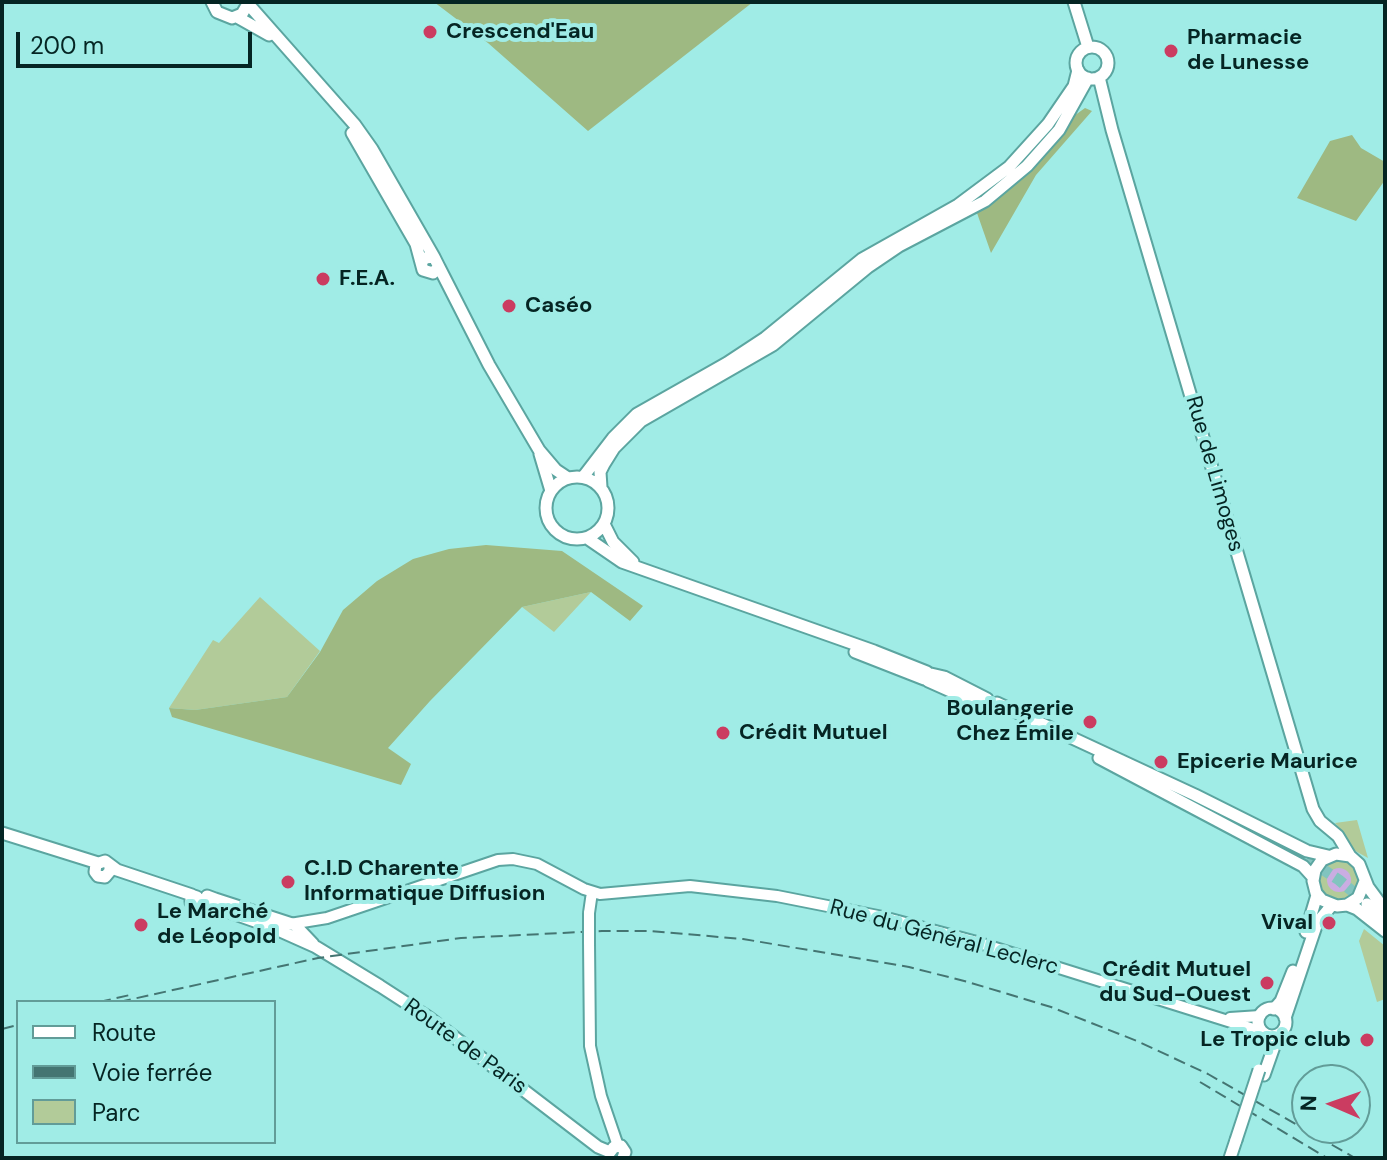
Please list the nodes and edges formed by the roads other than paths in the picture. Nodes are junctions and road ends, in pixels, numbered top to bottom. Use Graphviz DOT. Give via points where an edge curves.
graph roads {
  1 [pos="212,2"];
  2 [pos="1074,2"];
  3 [pos="249,3"];
  4 [pos="237,17"];
  5 [pos="283,44"];
  6 [pos="1088,47"];
  7 [pos="1089,76"];
  8 [pos="539,450"];
  9 [pos="583,477"];
  10 [pos="568,478"];
  11 [pos="601,487"];
  12 [pos="551,491"];
  13 [pos="604,524"];
  14 [pos="587,538"];
  15 [pos="637,565"];
  16 [pos="1169,789"];
  17 [pos="1327,827"];
  18 [pos="2,833"];
  19 [pos="2,839"];
  20 [pos="1330,856"];
  21 [pos="1350,856"];
  22 [pos="1307,859"];
  23 [pos="102,869"];
  24 [pos="1313,877"];
  25 [pos="1365,881"];
  26 [pos="592,892"];
  27 [pos="1317,895"];
  28 [pos="202,900"];
  29 [pos="1367,904"];
  30 [pos="1332,905"];
  31 [pos="1347,905"];
  32 [pos="1385,910"];
  33 [pos="229,911"];
  34 [pos="1385,919"];
  35 [pos="295,925"];
  36 [pos="1385,931"];
  37 [pos="316,947"];
  38 [pos="1274,1009"];
  39 [pos="1260,1016"];
  40 [pos="1285,1018"];
  41 [pos="1221,1019"];
  42 [pos="1269,1034"];
  43 [pos="613,1152"];
  44 [pos="623,1158"];
  45 [pos="1233,1158"];
  1 -- 4 [label="main road" via="222,16"];
  2 -- 6 [label="main road"];
  3 -- 4 [label="main road"];
  3 -- 5 [label="main road"];
  4 -- 5 [label="main road"];
  5 -- 8 [label="main road" via="372,149 431,265"];
  6 -- 7 [label="main road" via="1077,56"];
  6 -- 7 [label="main road, Rue de Limoges" via="1106,55 1108,65"];
  7 -- 9 [label="main road" via="1074,86 1009,167 958,205 862,259 765,338 637,414"];
  7 -- 11 [label="main road" via="1059,130 1027,166 985,201 868,267 773,345 641,421 604,464"];
  7 -- 17 [label="main road, Rue de Limoges" via="1108,116 1312,807"];
  8 -- 10 [label="main road"];
  8 -- 12 [label="main road"];
  9 -- 10 [label="main road"];
  9 -- 11 [label="main road"];
  10 -- 12 [label="main road"];
  11 -- 13 [label="main road" via="608,505"];
  12 -- 14 [label="main road" via="546,508 554,528 569,538"];
  13 -- 14 [label="main road"];
  13 -- 15 [label="main road" via="613,542"];
  14 -- 15 [label="main road" via="610,556"];
  15 -- 16 [label="main road" via="928,677 944,677 990,705"];
  16 -- 20 [label="main road" via="1307,851"];
  16 -- 22 [label="main road"];
  16 -- 24 [label="main road" via="1303,866"];
  17 -- 20 [label="main road, Rue de Limoges" via="1334,838"];
  17 -- 21 [label="main road, Rue de Limoges"];
  18 -- 23 [label="main road, Route de Paris"];
  19 -- 23 [label="main road, Route de Paris"];
  20 -- 21 [label="main road"];
  20 -- 24 [label="main road" via="1318,864"];
  21 -- 25 [label="main road"];
  23 -- 28 [label="main road, Route de Paris"];
  24 -- 27 [label="main road"];
  25 -- 31 [label="main road" via="1358,898"];
  25 -- 32 [label="main road"];
  26 -- 35 [label="street, Rue du Général Leclerc" via="526,861 498,860"];
  26 -- 41 [label="street, Rue du Général Leclerc" via="669,886 777,896 883,917"];
  26 -- 43 [label="street, bridge" via="590,1046"];
  27 -- 30 [label="main road"];
  27 -- 38 [label="main road" via="1290,980"];
  28 -- 33 [label="main road, Route de Paris"];
  28 -- 35 [label="main road, Route de Paris"];
  29 -- 34 [label="main road"];
  30 -- 31 [label="main road"];
  30 -- 40 [label="main road" via="1317,923"];
  31 -- 36 [label="main road"];
  33 -- 35 [label="street, Route de Paris"];
  33 -- 37 [label="main road, Route de Paris"];
  35 -- 37 [label="main road, Route de Paris"];
  37 -- 43 [label="main road, Route de Paris" via="428,1017 598,1147"];
  38 -- 39 [label="main road"];
  38 -- 40 [label="main road"];
  39 -- 41 [label="street"];
  39 -- 42 [label="main road" via="1259,1025"];
  40 -- 42 [label="main road" via="1284,1029"];
  41 -- 42 [label="street, Rue du Général Leclerc"];
  42 -- 45 [label="main road"];
  43 -- 44 [label="main road" via="625,1152"];
}
